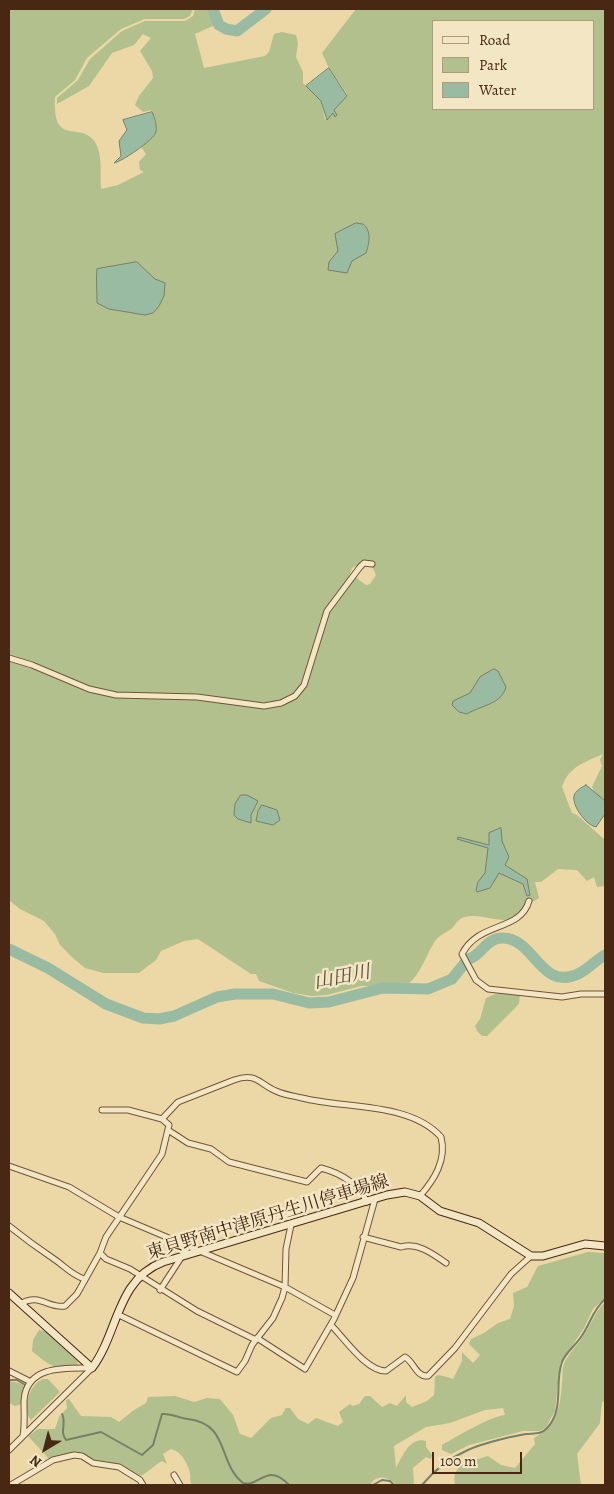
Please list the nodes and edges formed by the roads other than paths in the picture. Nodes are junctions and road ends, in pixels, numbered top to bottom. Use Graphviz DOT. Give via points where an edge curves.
graph roads {
  1 [pos="372,564"];
  2 [pos="9,658"];
  3 [pos="528,902"];
  4 [pos="605,994"];
  5 [pos="102,1110"];
  6 [pos="162,1119"];
  7 [pos="168,1130"];
  8 [pos="9,1166"];
  9 [pos="420,1196"];
  10 [pos="371,1201"];
  11 [pos="119,1217"];
  12 [pos="291,1225"];
  13 [pos="9,1226"];
  14 [pos="363,1237"];
  15 [pos="605,1246"];
  16 [pos="188,1247"];
  17 [pos="199,1252"];
  18 [pos="100,1253"];
  19 [pos="530,1256"];
  20 [pos="180,1257"];
  21 [pos="446,1263"];
  22 [pos="139,1275"];
  23 [pos="84,1279"];
  24 [pos="285,1287"];
  25 [pos="160,1290"];
  26 [pos="9,1293"];
  27 [pos="22,1303"];
  28 [pos="117,1314"];
  29 [pos="335,1315"];
  30 [pos="331,1325"];
  31 [pos="256,1339"];
  32 [pos="92,1368"];
  33 [pos="9,1371"];
  34 [pos="31,1382"];
  35 [pos="22,1436"];
  36 [pos="9,1450"];
  37 [pos="174,1475"];
  38 [pos="11,1485"];
  39 [pos="143,1485"];
  40 [pos="180,1485"];
  1 -- 2 [label="street" via="364,563 360,567 327,611 304,686 281,704 264,706 197,697 116,695 89,689"];
  3 -- 4 [label="street" via="519,918 483,932 466,947 463,956 479,984 488,989 562,997"];
  5 -- 6 [label="street" via="128,1110"];
  6 -- 7 [label="street" via="168,1122"];
  6 -- 9 [label="street" via="178,1102 243,1078 259,1079 275,1091 320,1103 384,1110 426,1124 441,1137 438,1171"];
  7 -- 10 [label="street" via="188,1143 211,1149 229,1162 307,1182 321,1168 351,1182"];
  7 -- 11 [label="street" via="162,1154"];
  8 -- 11 [label="street" via="69,1187"];
  9 -- 10 [label="main road, 東貝野南中津原丹生川停車場線" via="398,1193"];
  9 -- 19 [label="main road" via="440,1211 479,1223"];
  10 -- 12 [label="main road, 東貝野南中津原丹生川停車場線"];
  10 -- 14 [label="street"];
  11 -- 16 [label="street"];
  11 -- 18 [label="street"];
  12 -- 17 [label="main road, 東貝野南中津原丹生川停車場線"];
  12 -- 24 [label="street" via="286,1249"];
  13 -- 23 [label="street" via="66,1271"];
  14 -- 21 [label="street" via="401,1247 426,1249"];
  14 -- 29 [label="street" via="355,1271"];
  15 -- 19 [label="main road" via="585,1244 544,1256"];
  16 -- 17 [label="street"];
  16 -- 20 [label="street"];
  17 -- 20 [label="main road, 東貝野南中津原丹生川停車場線"];
  17 -- 24 [label="street"];
  18 -- 22 [label="street"];
  18 -- 23 [label="street"];
  19 -- 30 [label="street" via="511,1274 455,1348 428,1376 418,1373 405,1357 386,1371 378,1370 356,1354"];
  20 -- 22 [label="main road, 東貝野南中津原丹生川停車場線" via="156,1264"];
  20 -- 25 [label="street"];
  22 -- 25 [label="street"];
  22 -- 28 [label="main road, 東貝野南中津原丹生川停車場線"];
  23 -- 27 [label="street" via="65,1306 58,1307 35,1299"];
  24 -- 29 [label="street"];
  24 -- 31 [label="street" via="272,1318"];
  25 -- 31 [label="street" via="205,1316"];
  26 -- 27 [label="main road"];
  27 -- 32 [label="main road"];
  28 -- 31 [label="street" via="237,1372"];
  28 -- 32 [label="main road, 東貝野南中津原丹生川停車場線"];
  29 -- 30 [label="street"];
  30 -- 31 [label="street" via="305,1369"];
  32 -- 34 [label="street" via="46,1371"];
  32 -- 35 [label="street"];
  33 -- 34 [label="street"];
  34 -- 35 [label="street" via="24,1399"];
  35 -- 36 [label="street"];
  37 -- 40 [label="street"];
  38 -- 39 [label="street" via="52,1460 74,1455 93,1463 119,1467"];
}
